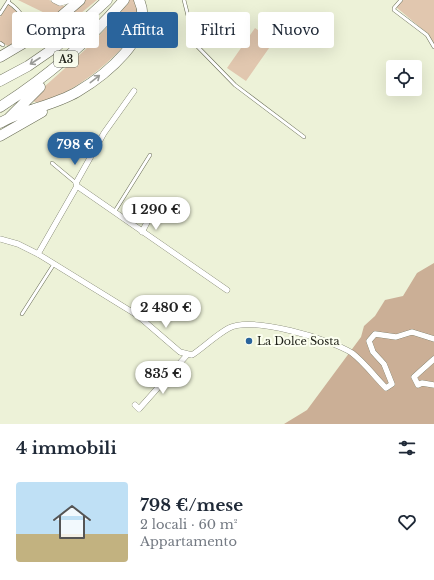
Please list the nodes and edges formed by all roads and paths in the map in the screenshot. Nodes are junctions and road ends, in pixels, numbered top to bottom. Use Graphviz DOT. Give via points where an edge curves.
graph roads {
  1 [pos="54,0"];
  2 [pos="70,0"];
  3 [pos="80,0"];
  4 [pos="107,0"];
  5 [pos="124,0"];
  6 [pos="139,0"];
  7 [pos="184,0"];
  8 [pos="401,0"];
  9 [pos="9,1"];
  10 [pos="113,12"];
  11 [pos="0,14"];
  12 [pos="107,18"];
  13 [pos="107,20"];
  14 [pos="1,46"];
  15 [pos="434,47"];
  16 [pos="0,57"];
  17 [pos="0,81"];
  18 [pos="134,91"];
  19 [pos="76,92"];
  20 [pos="0,107"];
  21 [pos="4,120"];
  22 [pos="0,136"];
  23 [pos="304,137"];
  24 [pos="150,155"];
  25 [pos="52,163"];
  26 [pos="77,185"];
  27 [pos="155,207"];
  28 [pos="115,211"];
  29 [pos="142,232"];
  30 [pos="0,239"];
  31 [pos="38,254"];
  32 [pos="54,264"];
  33 [pos="227,290"];
  34 [pos="22,314"];
  35 [pos="434,339"];
  36 [pos="187,355"];
  37 [pos="434,359"];
  38 [pos="434,385"];
  39 [pos="134,405"];
  1 -- 2 [label="street" via="60,3"];
  3 -- 16 [label="highway" via="44,31"];
  4 -- 17 [label="highway, A3, one-way" via="57,46"];
  5 -- 10 [label="highway, A3"];
  19 -- 6 [label="highway, A3, one-way" via="112,64 136,38 143,18"];
  7 -- 23 [label="lane" via="195,44 235,85"];
  8 -- 15 [label="lane" via="394,10 427,35"];
  9 -- 11 [label="lane"];
  9 -- 14 [label="lane" via="23,15 25,31 19,41 3,50"];
  12 -- 20 [label="highway, A3" via="66,59"];
  13 -- 21 [label="highway, A3" via="87,45"];
  18 -- 26 [label="street" via="104,133"];
  19 -- 21 [label="highway, A3"];
  19 -- 22 [label="highway, A3"];
  24 -- 28 [label="lane"];
  25 -- 26 [label="lane"];
  26 -- 28 [label="street"];
  26 -- 31 [label="street"];
  27 -- 29 [label="street"];
  28 -- 29 [label="street"];
  29 -- 33 [label="street"];
  30 -- 31 [label="street"];
  31 -- 32 [label="street"];
  32 -- 34 [label="lane"];
  32 -- 36 [label="street" via="137,316"];
  35 -- 36 [label="street" via="412,332 396,337 375,334 369,341 373,352 384,364 392,384 386,388 352,353 314,338 277,328 243,325 229,328 192,355"];
  36 -- 39 [label="street" via="138,409"];
  37 -- 38 [label="street" via="414,376 418,385"];
}
